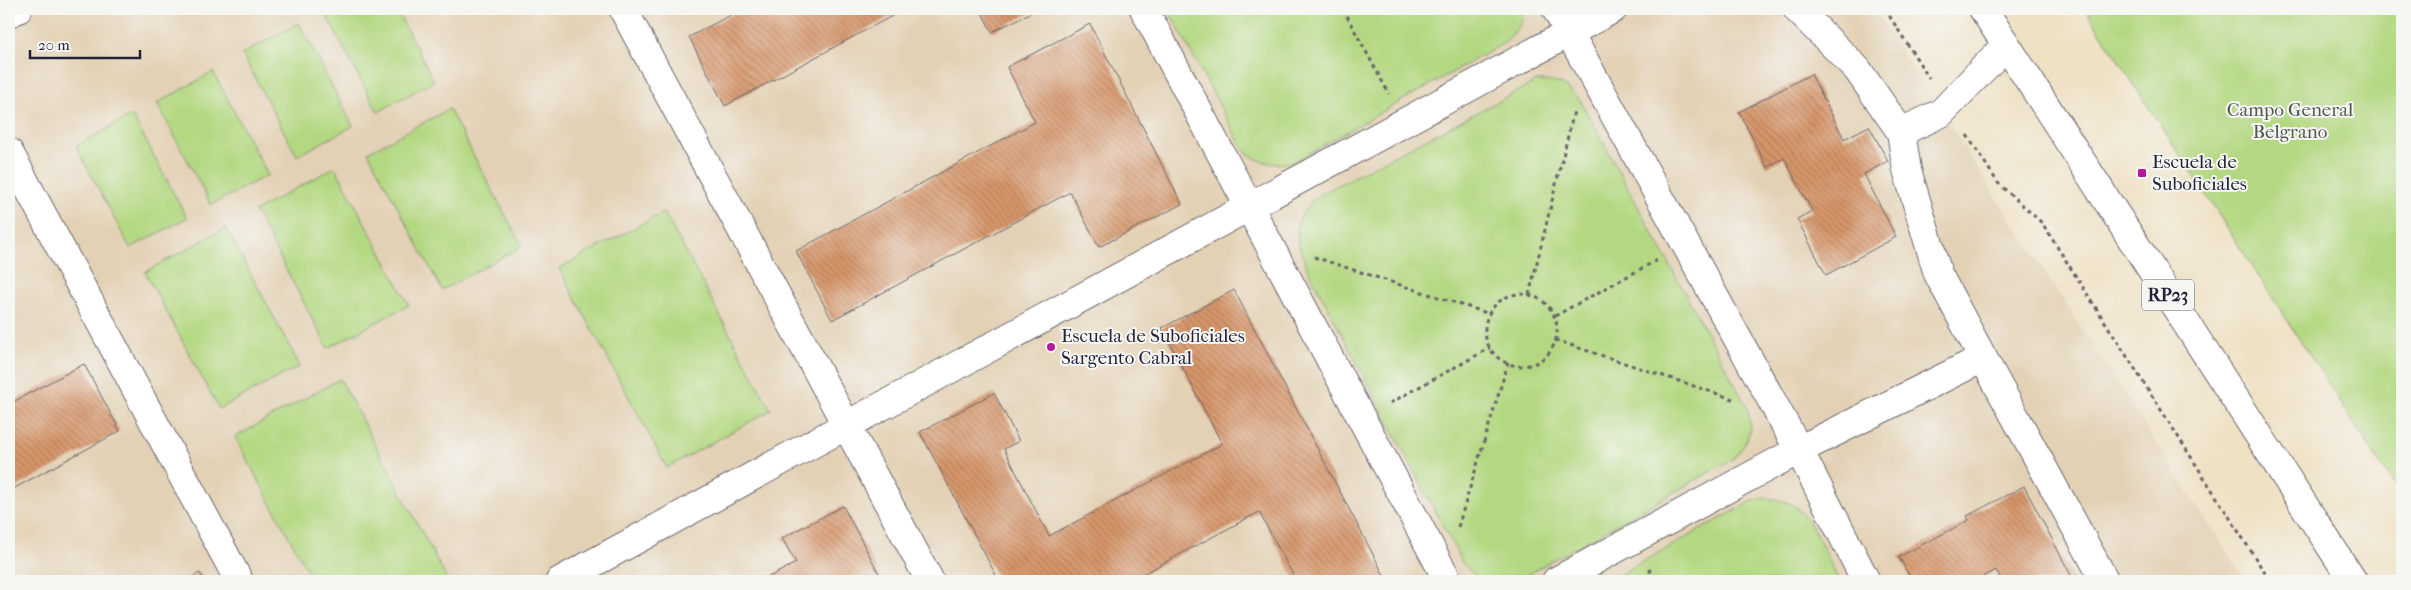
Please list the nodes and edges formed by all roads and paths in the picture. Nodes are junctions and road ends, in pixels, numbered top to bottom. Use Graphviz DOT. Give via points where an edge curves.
graph roads {
  1 [pos="18,9"];
  2 [pos="623,9"];
  3 [pos="1144,9"];
  4 [pos="1343,9"];
  5 [pos="1613,9"];
  6 [pos="1798,9"];
  7 [pos="1885,9"];
  8 [pos="1983,9"];
  9 [pos="9,14"];
  10 [pos="1563,20"];
  11 [pos="2006,45"];
  12 [pos="1586,62"];
  13 [pos="1947,106"];
  14 [pos="1403,121"];
  15 [pos="1901,132"];
  16 [pos="9,152"];
  17 [pos="1249,205"];
  18 [pos="1269,242"];
  19 [pos="1686,244"];
  20 [pos="1529,294"];
  21 [pos="1490,314"];
  22 [pos="1554,316"];
  23 [pos="1556,340"];
  24 [pos="1490,348"];
  25 [pos="1983,358"];
  26 [pos="1508,363"];
  27 [pos="1780,414"];
  28 [pos="1362,419"];
  29 [pos="847,425"];
  30 [pos="1799,450"];
  31 [pos="1446,578"];
  32 [pos="239,581"];
  33 [pos="560,581"];
  34 [pos="930,581"];
  35 [pos="1556,581"];
  36 [pos="1866,581"];
  37 [pos="2105,581"];
  38 [pos="2270,581"];
  39 [pos="2353,581"];
  1 -- 9 [label="main road"];
  2 -- 29 [label="main road"];
  3 -- 17 [label="main road"];
  4 -- 14 [label="path"];
  5 -- 10 [label="main road"];
  6 -- 15 [label="main road" via="1856,70"];
  7 -- 13 [label="path"];
  8 -- 11 [label="main road, RP23"];
  10 -- 12 [label="main road"];
  10 -- 14 [label="main road"];
  11 -- 13 [label="main road"];
  11 -- 39 [label="main road, RP23"];
  12 -- 19 [label="main road"];
  12 -- 20 [label="path"];
  13 -- 15 [label="main road" via="1941,113"];
  13 -- 38 [label="path" via="1998,184 2042,223"];
  14 -- 17 [label="main road"];
  15 -- 25 [label="main road" via="1907,170 1938,274"];
  16 -- 32 [label="main road"];
  17 -- 18 [label="main road"];
  17 -- 29 [label="main road"];
  18 -- 21 [label="path"];
  18 -- 28 [label="main road"];
  19 -- 22 [label="path"];
  19 -- 27 [label="main road"];
  20 -- 21 [label="path" via="1506,297"];
  20 -- 22 [label="path" via="1540,299"];
  21 -- 24 [label="path" via="1486,325"];
  22 -- 23 [label="path"];
  23 -- 26 [label="path" via="1542,359 1519,366"];
  23 -- 27 [label="path"];
  24 -- 26 [label="path"];
  24 -- 28 [label="path"];
  25 -- 30 [label="main road"];
  25 -- 37 [label="main road"];
  26 -- 31 [label="path"];
  27 -- 30 [label="main road"];
  28 -- 31 [label="main road"];
  29 -- 33 [label="main road"];
  29 -- 34 [label="main road"];
  30 -- 35 [label="main road"];
  30 -- 36 [label="main road"];
}
